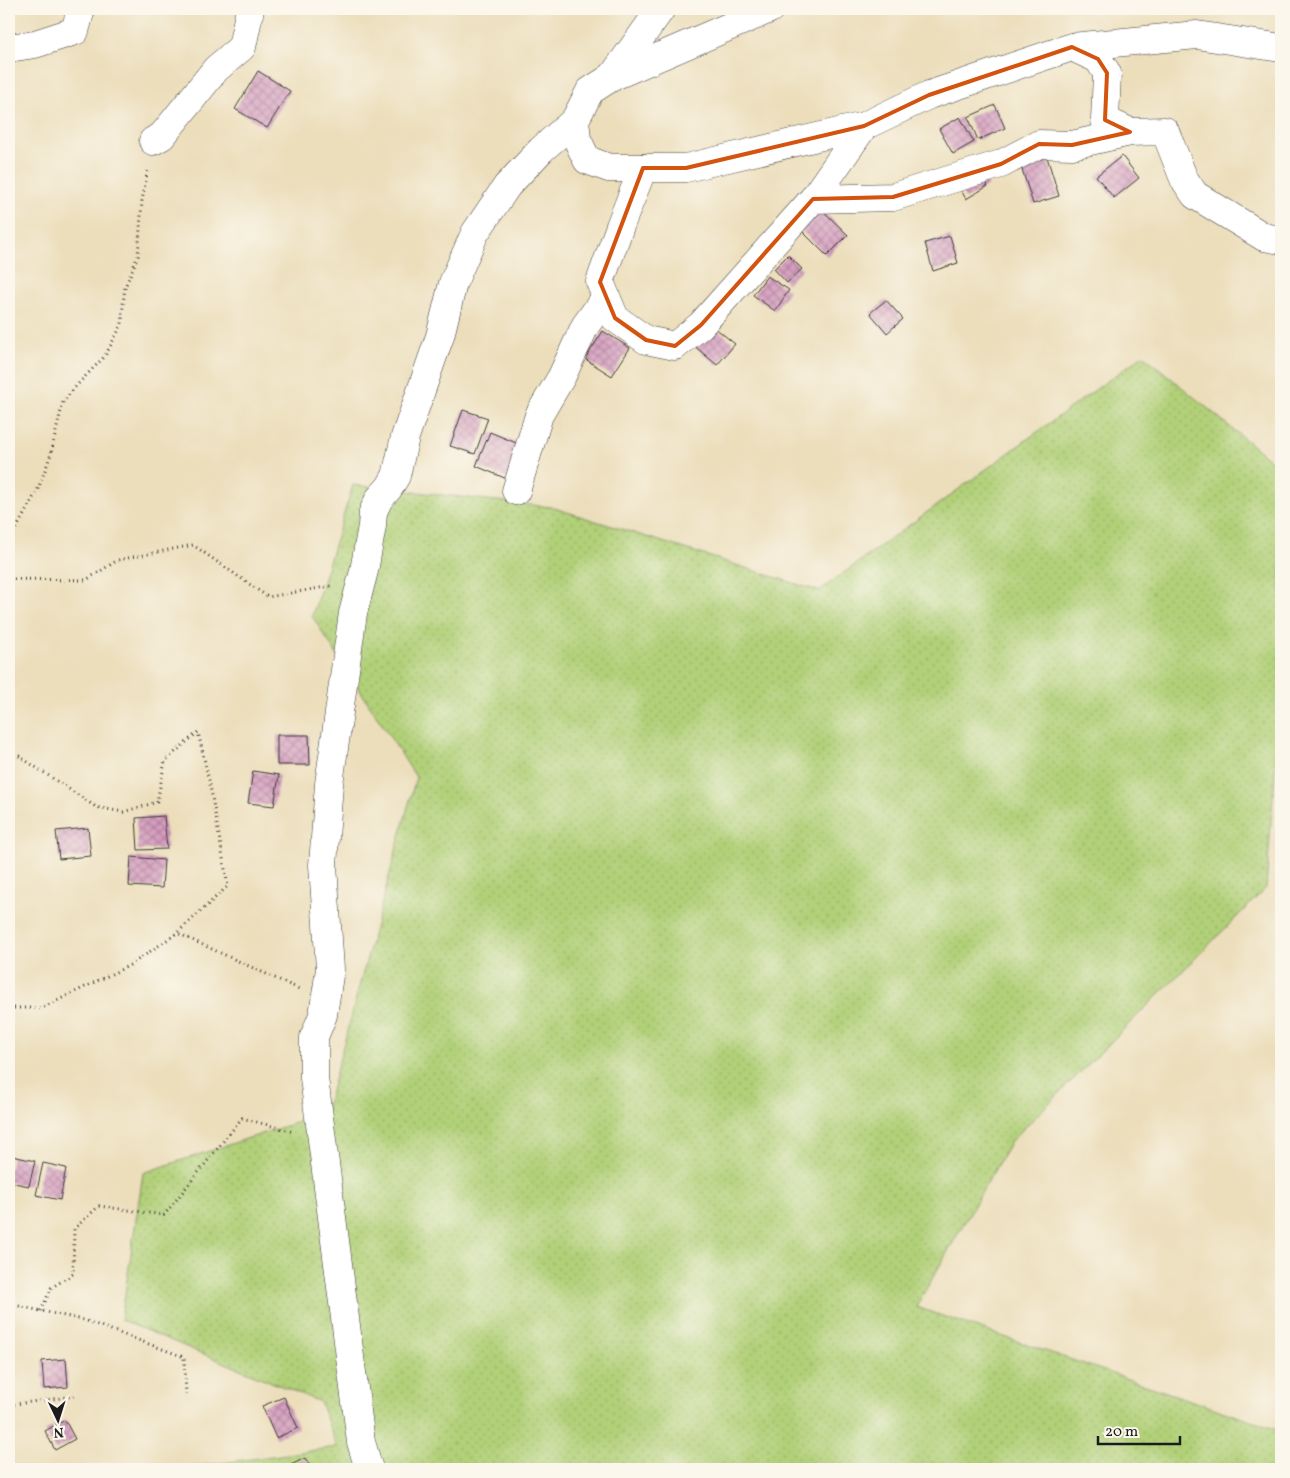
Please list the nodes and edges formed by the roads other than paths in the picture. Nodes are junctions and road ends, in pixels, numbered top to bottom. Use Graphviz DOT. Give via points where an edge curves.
graph roads {
  1 [pos="81,9"];
  2 [pos="250,9"];
  3 [pos="661,9"];
  4 [pos="770,9"];
  5 [pos="1072,47"];
  6 [pos="9,48"];
  7 [pos="1281,48"];
  8 [pos="612,77"];
  9 [pos="576,120"];
  10 [pos="864,126"];
  11 [pos="1130,132"];
  12 [pos="153,141"];
  13 [pos="643,168"];
  14 [pos="813,199"];
  15 [pos="1281,240"];
  16 [pos="606,297"];
  17 [pos="516,491"];
  18 [pos="368,1469"];
  1 -- 6 [label="street" via="75,31 35,44"];
  2 -- 12 [label="street" via="242,47 216,69 162,136"];
  3 -- 8 [label="street"];
  4 -- 8 [label="street"];
  5 -- 7 [label="street" via="1197,35"];
  5 -- 10 [label="street" via="929,96"];
  5 -- 11 [label="street" via="1098,59 1107,73 1105,120"];
  8 -- 9 [label="street" via="590,91"];
  9 -- 13 [label="street" via="577,139 587,160 609,168"];
  9 -- 18 [label="street" via="541,150 507,186 476,233 454,284 440,336 405,437 396,476 373,512 353,614 329,784 323,865 330,970 323,1014 314,1038 314,1078 360,1433"];
  10 -- 13 [label="street" via="686,168"];
  10 -- 14 [label="street"];
  11 -- 14 [label="street" via="1072,145 1039,144 1001,164 893,197"];
  11 -- 15 [label="street" via="1165,131 1184,179 1195,195 1264,237"];
  13 -- 16 [label="street" via="600,282"];
  14 -- 16 [label="street" via="701,325 676,346 646,340 615,318"];
  16 -- 17 [label="street" via="586,326 539,415"];
}
